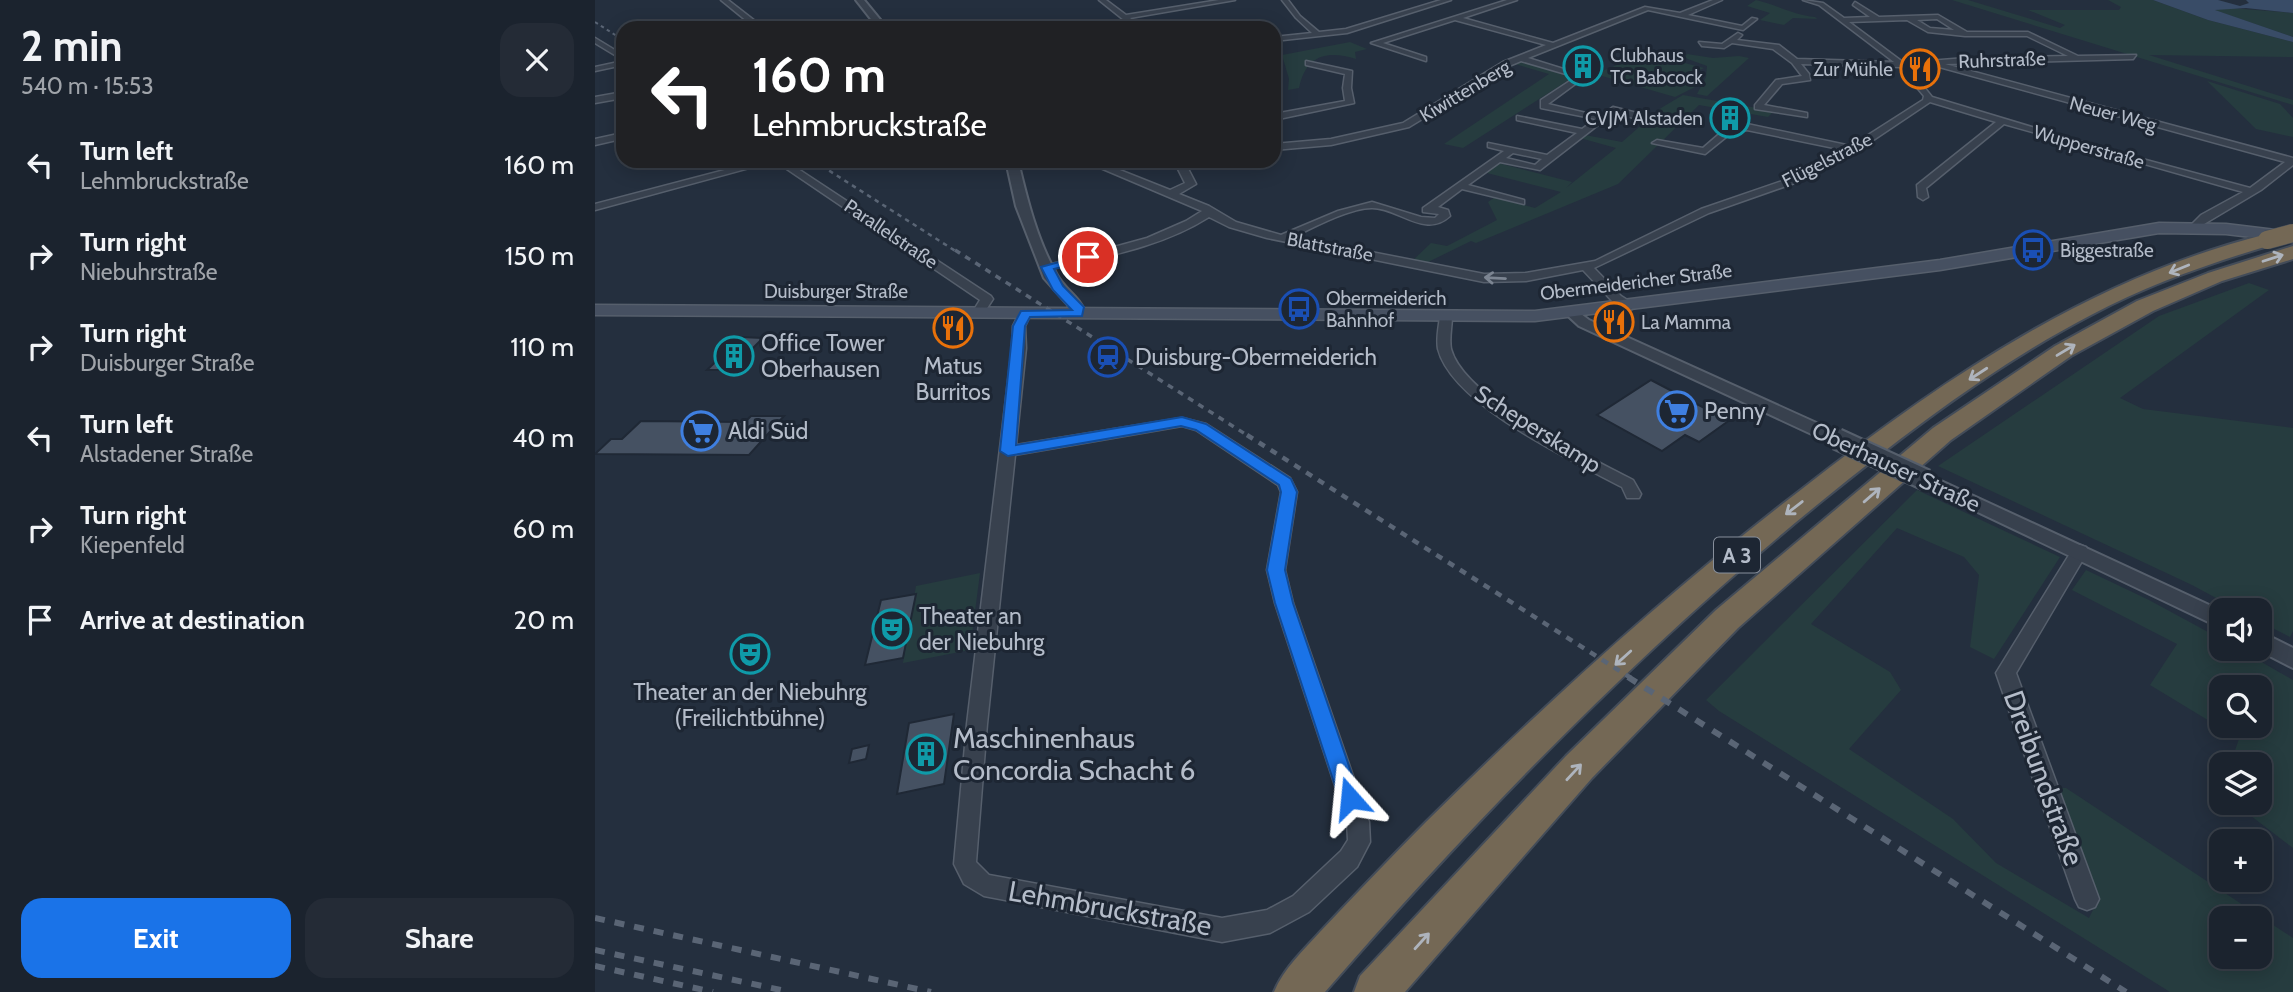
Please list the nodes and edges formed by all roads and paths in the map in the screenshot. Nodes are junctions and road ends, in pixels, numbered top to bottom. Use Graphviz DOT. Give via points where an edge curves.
graph roads {
  1 [pos="725,0"];
  2 [pos="860,0"];
  3 [pos="1102,0"];
  4 [pos="1232,0"];
  5 [pos="1285,0"];
  6 [pos="1409,0"];
  7 [pos="1514,0"];
  8 [pos="1719,0"];
  9 [pos="1810,0"];
  10 [pos="1445,1"];
  11 [pos="1855,4"];
  12 [pos="1430,5"];
  13 [pos="1480,12"];
  14 [pos="1681,15"];
  15 [pos="1125,17"];
  16 [pos="1909,18"];
  17 [pos="1458,19"];
  18 [pos="1754,19"];
  19 [pos="1841,20"];
  20 [pos="1878,20"];
  21 [pos="752,21"];
  22 [pos="877,21"];
  23 [pos="1130,21"];
  24 [pos="1720,24"];
  25 [pos="1743,28"];
  26 [pos="1929,31"];
  27 [pos="1316,32"];
  28 [pos="1965,34"];
  29 [pos="1281,38"];
  30 [pos="595,40"];
  31 [pos="1731,41"];
  32 [pos="1942,41"];
  33 [pos="1702,44"];
  34 [pos="1553,45"];
  35 [pos="616,56"];
  36 [pos="2129,57"];
  37 [pos="1521,58"];
  38 [pos="2076,58"];
  39 [pos="1423,59"];
  40 [pos="1793,61"];
  41 [pos="616,63"];
  42 [pos="1309,63"];
  43 [pos="1933,63"];
  44 [pos="1902,65"];
  45 [pos="595,69"];
  46 [pos="616,96"];
  47 [pos="1928,99"];
  48 [pos="595,100"];
  49 [pos="1613,110"];
  50 [pos="1578,113"];
  51 [pos="1634,115"];
  52 [pos="1804,115"];
  53 [pos="1281,116"];
  54 [pos="1520,118"];
  55 [pos="1603,118"];
  56 [pos="2001,122"];
  57 [pos="1583,132"];
  58 [pos="616,137"];
  59 [pos="1281,140"];
  60 [pos="595,142"];
  61 [pos="1657,143"];
  62 [pos="1491,145"];
  63 [pos="1290,146"];
  64 [pos="1281,147"];
  65 [pos="1512,149"];
  66 [pos="1851,149"];
  67 [pos="1549,158"];
  68 [pos="1498,159"];
  69 [pos="2293,161"];
  70 [pos="743,168"];
  71 [pos="790,168"];
  72 [pos="1014,168"];
  73 [pos="1106,168"];
  74 [pos="1183,168"];
  75 [pos="1461,186"];
  76 [pos="2251,191"];
  77 [pos="1171,194"];
  78 [pos="1923,197"];
  79 [pos="1520,202"];
  80 [pos="595,207"];
  81 [pos="1431,208"];
  82 [pos="1207,213"];
  83 [pos="1416,217"];
  84 [pos="2194,227"];
  85 [pos="1285,237"];
  86 [pos="2286,240"];
  87 [pos="1587,266"];
  88 [pos="1047,267"];
  89 [pos="1627,306"];
  90 [pos="595,310"];
  91 [pos="978,313"];
  92 [pos="1025,313"];
  93 [pos="1573,313"];
  94 [pos="1078,314"];
  95 [pos="1446,316"];
  96 [pos="1008,451"];
  97 [pos="1633,494"];
  98 [pos="2080,551"];
  99 [pos="2209,614"];
  100 [pos="2272,647"];
  101 [pos="2293,659"];
  102 [pos="2087,899"];
  103 [pos="1296,992"];
  104 [pos="1376,992"];
  1 -- 21 [label="street"];
  2 -- 22 [label="street"];
  3 -- 15 [label="street"];
  4 -- 15 [label="street"];
  5 -- 27 [label="street"];
  6 -- 12 [label="street"];
  7 -- 13 [label="street"];
  8 -- 14 [label="street"];
  9 -- 19 [label="street"];
  10 -- 12 [label="street"];
  10 -- 13 [label="street"];
  11 -- 20 [label="street"];
  12 -- 27 [label="street" via="1346,31"];
  13 -- 17 [label="street"];
  14 -- 24 [label="street"];
  14 -- 34 [label="street, Kiwittenberg" via="1649,8"];
  15 -- 23 [label="street"];
  16 -- 20 [label="street"];
  16 -- 26 [label="street"];
  16 -- 28 [label="street" via="1935,15"];
  17 -- 34 [label="street"];
  17 -- 39 [label="street" via="1375,43"];
  18 -- 25 [label="street"];
  19 -- 20 [label="street"];
  19 -- 44 [label="street"];
  24 -- 25 [label="street"];
  25 -- 31 [label="street"];
  26 -- 28 [label="street"];
  26 -- 32 [label="street"];
  27 -- 29 [label="street"];
  28 -- 38 [label="street" via="2026,33"];
  30 -- 35 [label="street"];
  31 -- 33 [label="street" via="1721,46"];
  31 -- 40 [label="street" via="1775,47"];
  34 -- 37 [label="street, Kiwittenberg"];
  36 -- 38 [label="street, Ruhrstraße"];
  37 -- 50 [label="street" via="1582,76 1543,103"];
  37 -- 63 [label="street, Kiwittenberg" via="1408,124 1331,142"];
  38 -- 43 [label="street, Ruhrstraße"];
  40 -- 44 [label="street, Ruhrstraße"];
  40 -- 52 [label="street" via="1801,65 1807,78 1779,82 1758,107"];
  41 -- 45 [label="street"];
  42 -- 53 [label="street" via="1349,73 1350,103"];
  43 -- 44 [label="street, Ruhrstraße"];
  43 -- 69 [label="street, Neuer Weg"];
  44 -- 47 [label="street"];
  46 -- 48 [label="street"];
  47 -- 56 [label="street, Wupperstraße"];
  47 -- 66 [label="street, Flügelstraße"];
  49 -- 50 [label="street" via="1589,106"];
  49 -- 51 [label="street"];
  49 -- 55 [label="street"];
  50 -- 55 [label="street"];
  54 -- 57 [label="street"];
  55 -- 57 [label="street"];
  56 -- 76 [label="street, Wupperstraße"];
  56 -- 78 [label="street" via="1921,187"];
  57 -- 67 [label="street"];
  58 -- 60 [label="street"];
  59 -- 63 [label="street"];
  61 -- 66 [label="street" via="1705,151 1728,131 1747,128"];
  62 -- 65 [label="street"];
  63 -- 64 [label="street, Kiwittenberg"];
  65 -- 67 [label="street"];
  65 -- 68 [label="street"];
  66 -- 87 [label="street, Flügelstraße" via="1800,178 1709,209 1605,262"];
  67 -- 68 [label="street" via="1537,168"];
  68 -- 75 [label="street"];
  69 -- 76 [label="street"];
  70 -- 80 [label="street"];
  71 -- 91 [label="street, Parallelstraße" via="987,299"];
  72 -- 88 [label="street" via="1022,206"];
  73 -- 77 [label="street, Blattstraße"];
  74 -- 77 [label="street" via="1191,184"];
  75 -- 79 [label="street"];
  75 -- 81 [label="street"];
  76 -- 84 [label="street"];
  77 -- 82 [label="street, Blattstraße" via="1207,209"];
  81 -- 83 [label="street"];
  81 -- 83 [label="street" via="1445,216 1434,221"];
  82 -- 85 [label="street, Blattstraße" via="1260,233"];
  82 -- 88 [label="street" via="1149,239"];
  83 -- 85 [label="street" via="1372,205"];
  84 -- 86 [label="main road, Obermeidericher Straße"];
  84 -- 89 [label="main road, Obermeidericher Straße" via="2159,228 1940,265"];
  87 -- 85 [label="street, Blattstraße, one-way" via="1526,277 1485,278"];
  86 -- 103 [label="highway, A 3, one-way" via="2197,261 2119,292 2036,336 1917,413 1765,530 1537,736"];
  104 -- 86 [label="highway, A 3, one-way" via="1579,767 1727,619 1942,434 2063,351 2145,306"];
  87 -- 89 [label="street"];
  88 -- 94 [label="street" via="1058,288 1078,307"];
  89 -- 93 [label="main road, Obermeidericher Straße"];
  90 -- 91 [label="main road, Duisburger Straße"];
  91 -- 92 [label="main road, Duisburger Straße"];
  92 -- 94 [label="main road, Duisburger Straße"];
  92 -- 96 [label="street" via="1019,326"];
  93 -- 95 [label="main road, Obermeidericher Straße"];
  93 -- 98 [label="street, Oberhauser Straße, bridge" via="1584,323"];
  94 -- 95 [label="main road, Obermeidericher Straße"];
  95 -- 97 [label="street, Scheperskamp" via="1445,350 1461,380 1509,416 1628,484"];
  96 -- 96 [label="street, Lehmbruckstraße" via="1182,422 1201,427 1285,482 1289,492 1276,570 1358,822 1359,842 1349,859 1301,904 1270,920 1222,930 983,885 972,876 965,864"];
  98 -- 99 [label="street, Oberhauser Straße"];
  98 -- 102 [label="street, Dreibundstraße" via="2006,673"];
  100 -- 101 [label="street"];
}
